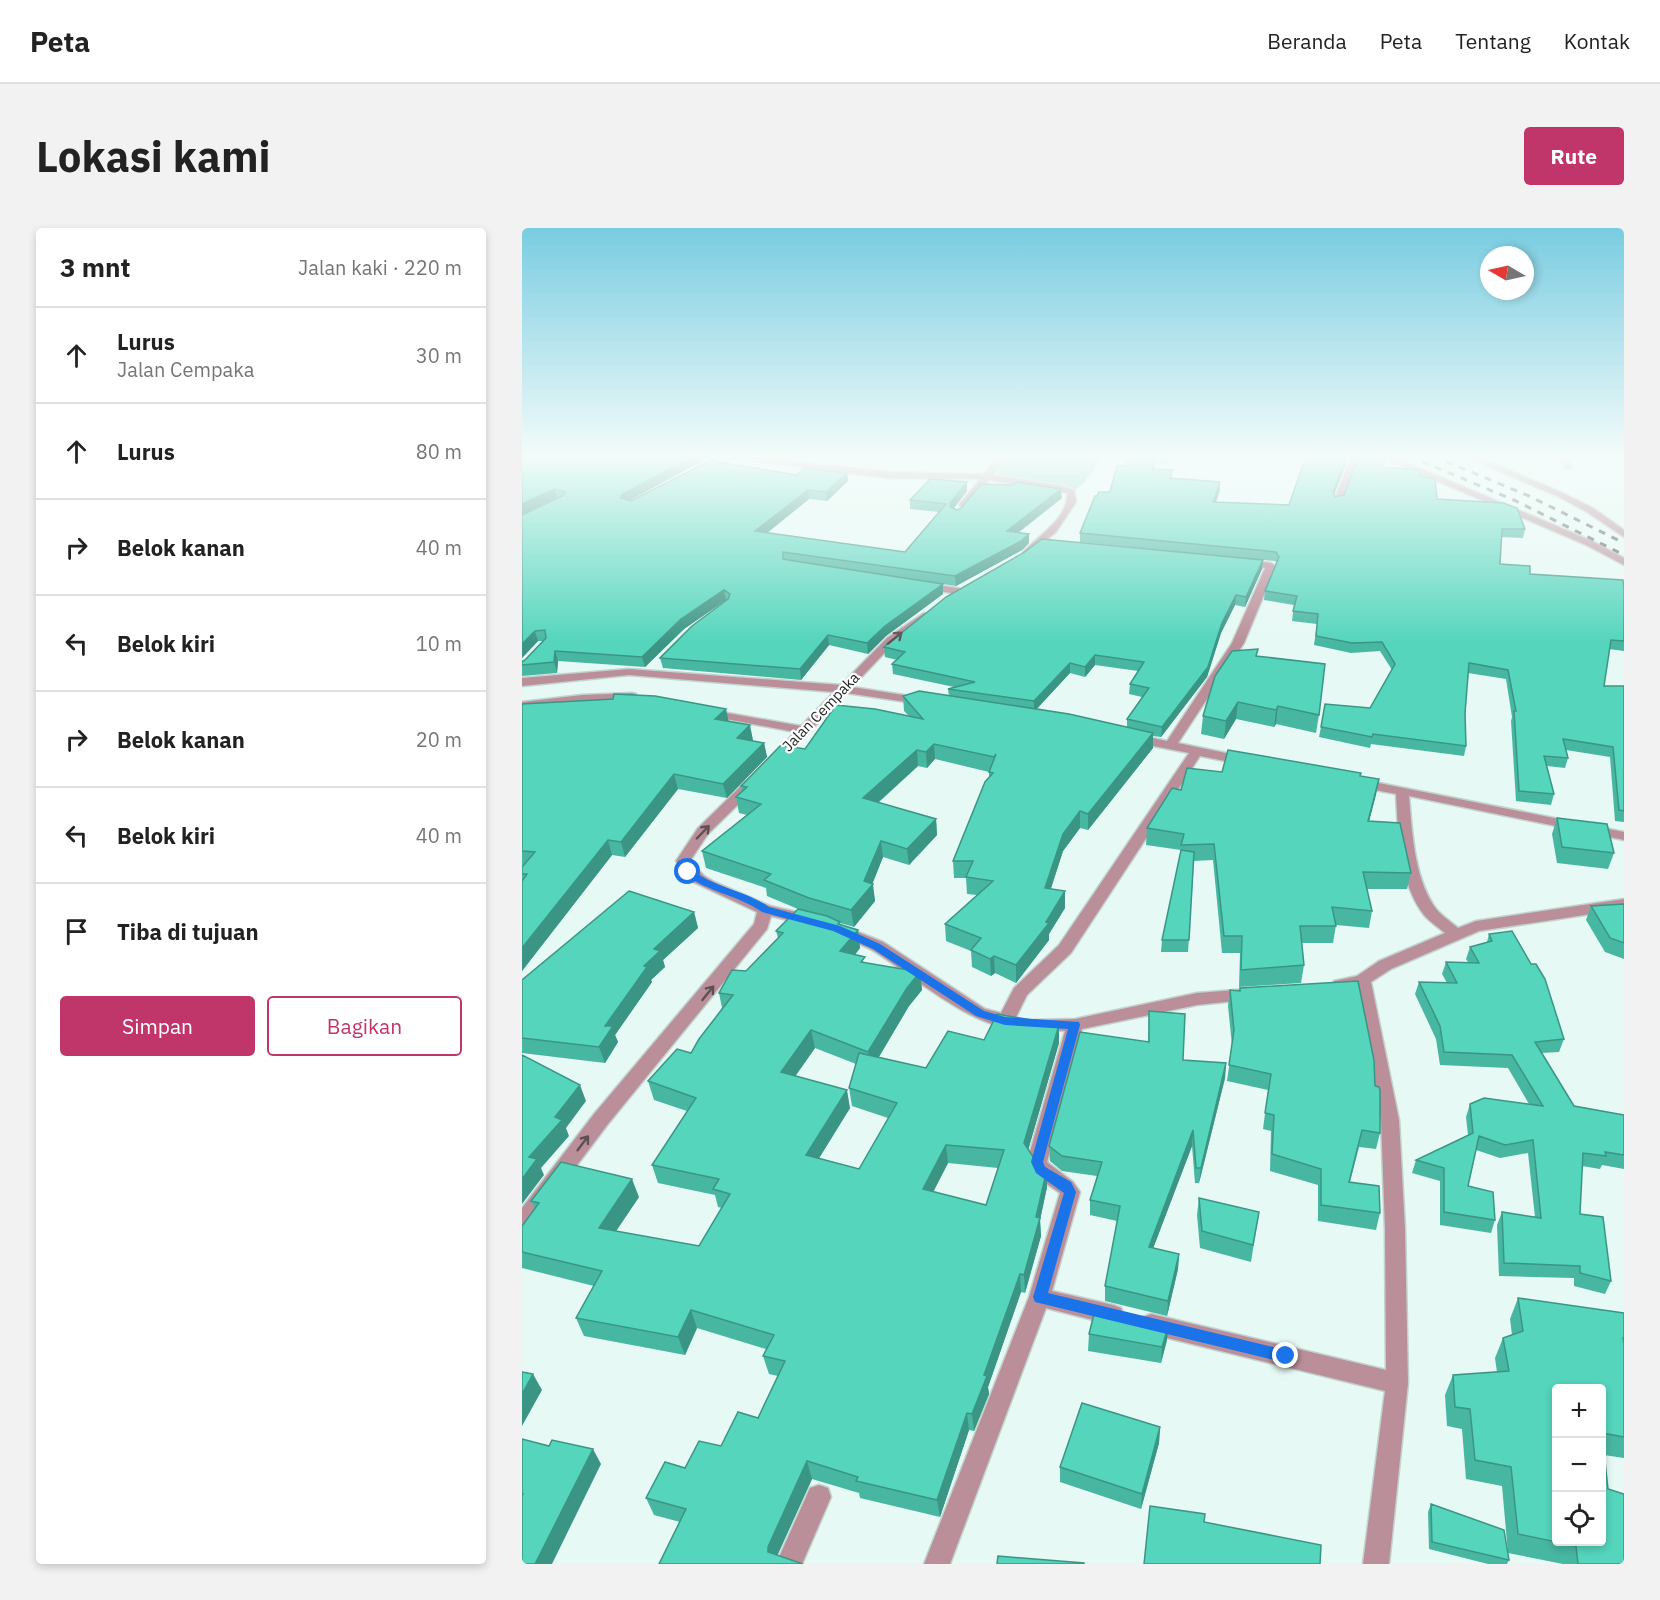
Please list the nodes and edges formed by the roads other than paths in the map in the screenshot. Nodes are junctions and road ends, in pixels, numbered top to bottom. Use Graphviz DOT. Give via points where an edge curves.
graph roads {
  1 [pos="1061,518"];
  2 [pos="1533,518"];
  3 [pos="1603,518"];
  4 [pos="1624,534"];
  5 [pos="1017,559"];
  6 [pos="1233,561"];
  7 [pos="1624,562"];
  8 [pos="914,584"];
  9 [pos="959,592"];
  10 [pos="931,610"];
  11 [pos="522,682"];
  12 [pos="841,691"];
  13 [pos="645,699"];
  14 [pos="939,705"];
  15 [pos="522,706"];
  16 [pos="699,710"];
  17 [pos="809,724"];
  18 [pos="1125,736"];
  19 [pos="1170,747"];
  20 [pos="1196,752"];
  21 [pos="1263,764"];
  22 [pos="1343,780"];
  23 [pos="1402,790"];
  24 [pos="1624,836"];
  25 [pos="1624,904"];
  26 [pos="765,910"];
  27 [pos="1454,932"];
  28 [pos="1362,980"];
  29 [pos="1324,990"];
  30 [pos="1260,994"];
  31 [pos="1008,1015"];
  32 [pos="1075,1025"];
  33 [pos="522,1223"];
  34 [pos="1040,1297"];
  35 [pos="1397,1383"];
  36 [pos="819,1497"];
  37 [pos="789,1564"];
  38 [pos="937,1564"];
  39 [pos="1376,1564"];
  1 -- 5 [label="street" via="1045,544"];
  2 -- 7 [label="street"];
  3 -- 4 [label="street"];
  6 -- 19 [label="street" via="1271,566 1238,643"];
  8 -- 9 [label="street"];
  12 -- 10 [label="street, Jalan Cempaka, one-way" via="891,640"];
  11 -- 12 [label="street" via="652,669"];
  12 -- 14 [label="street"];
  12 -- 17 [label="street, Jalan Cempaka"];
  13 -- 15 [label="street" via="582,699"];
  16 -- 17 [label="street"];
  26 -- 17 [label="street, Jalan Cempaka, one-way" via="757,903 697,879 683,861 697,838"];
  18 -- 19 [label="street"];
  19 -- 20 [label="street"];
  20 -- 21 [label="street"];
  20 -- 31 [label="street" via="1065,949 1020,992"];
  22 -- 23 [label="street"];
  23 -- 24 [label="street"];
  23 -- 27 [label="street" via="1416,879 1428,910"];
  25 -- 27 [label="street"];
  26 -- 31 [label="street" via="836,928 877,946 980,1014"];
  33 -- 26 [label="street, one-way" via="601,1119 745,948 762,925"];
  27 -- 28 [label="street"];
  28 -- 29 [label="street"];
  28 -- 35 [label="street" via="1390,1120"];
  30 -- 32 [label="street" via="1197,999"];
  31 -- 32 [label="street"];
  32 -- 34 [label="street" via="1037,1162 1040,1170 1070,1192"];
  34 -- 35 [label="street"];
  34 -- 38 [label="street"];
  35 -- 39 [label="street"];
  36 -- 37 [label="street"];
}
